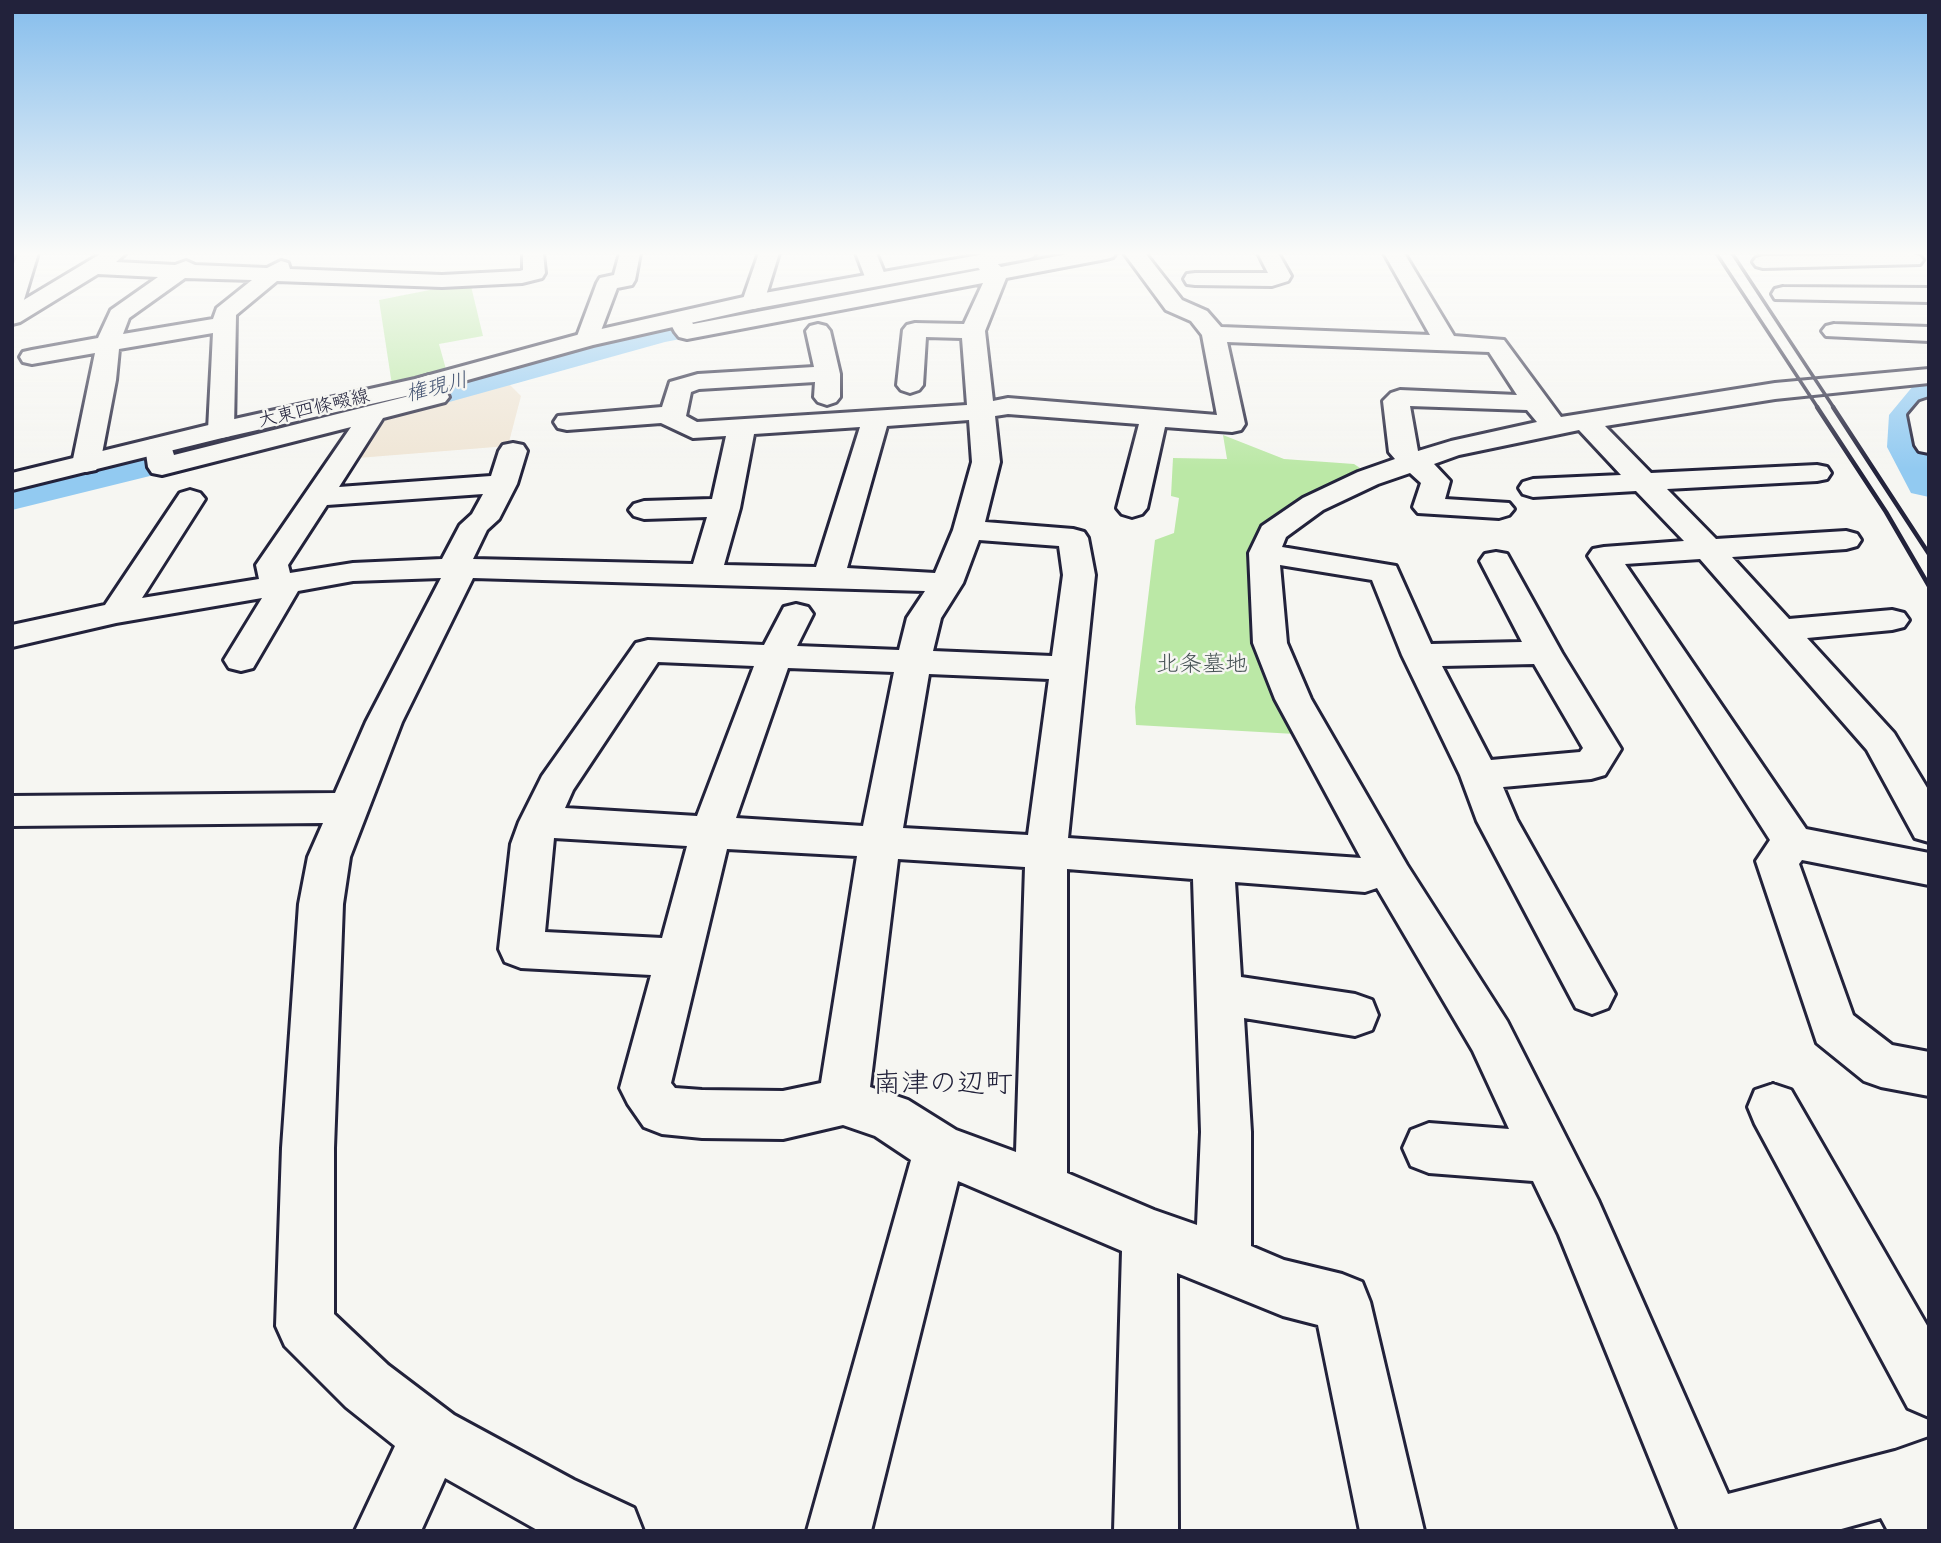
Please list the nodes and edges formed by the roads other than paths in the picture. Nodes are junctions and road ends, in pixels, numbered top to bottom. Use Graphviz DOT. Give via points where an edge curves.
graph roads {
  1 [pos="115,325"];
  2 [pos="217,325"];
  3 [pos="223,325"];
  4 [pos="593,325"];
  5 [pos="683,325"];
  6 [pos="974,325"];
  7 [pos="1206,325"];
  8 [pos="1436,325"];
  9 [pos="818,331"];
  10 [pos="973,331"];
  11 [pos="1833,331"];
  12 [pos="1213,334"];
  13 [pos="1929,334"];
  14 [pos="588,339"];
  15 [pos="1446,343"];
  16 [pos="108,344"];
  17 [pos="32,357"];
  18 [pos="828,374"];
  19 [pos="1929,376"];
  20 [pos="910,385"];
  21 [pos="431,388"];
  22 [pos="1929,407"];
  23 [pos="979,409"];
  24 [pos="673,414"];
  25 [pos="372,415"];
  26 [pos="1558,417"];
  27 [pos="876,418"];
  28 [pos="1154,419"];
  29 [pos="827,420"];
  30 [pos="567,422"];
  31 [pos="742,426"];
  32 [pos="221,430"];
  33 [pos="1929,445"];
  34 [pos="513,451"];
  35 [pos="160,453"];
  36 [pos="1411,461"];
  37 [pos="86,464"];
  38 [pos="1817,473"];
  39 [pos="12,482"];
  40 [pos="1643,483"];
  41 [pos="503,484"];
  42 [pos="1533,488"];
  43 [pos="316,497"];
  44 [pos="190,499"];
  45 [pos="725,508"];
  46 [pos="1132,508"];
  47 [pos="1499,509"];
  48 [pos="644,510"];
  49 [pos="968,530"];
  50 [pos="1846,540"];
  51 [pos="1710,551"];
  52 [pos="1264,553"];
  53 [pos="1496,561"];
  54 [pos="457,568"];
  55 [pos="705,575"];
  56 [pos="829,577"];
  57 [pos="281,583"];
  58 [pos="947,583"];
  59 [pos="116,613"];
  60 [pos="796,614"];
  61 [pos="1892,620"];
  62 [pos="1781,630"];
  63 [pos="12,636"];
  64 [pos="1545,653"];
  65 [pos="1419,655"];
  66 [pos="775,656"];
  67 [pos="241,660"];
  68 [pos="913,664"];
  69 [pos="1070,668"];
  70 [pos="1479,775"];
  71 [pos="349,808"];
  72 [pos="12,811"];
  73 [pos="539,822"];
  74 [pos="1929,827"];
  75 [pos="710,832"];
  76 [pos="880,842"];
  77 [pos="1793,842"];
  78 [pos="1046,852"];
  79 [pos="1213,865"];
  80 [pos="1929,869"];
  81 [pos="1365,875"];
  82 [pos="678,958"];
  83 [pos="1219,993"];
  84 [pos="1592,994"];
  85 [pos="1355,1015"];
  86 [pos="1929,1074"];
  87 [pos="843,1102"];
  88 [pos="1773,1107"];
  89 [pos="1429,1148"];
  90 [pos="940,1149"];
  91 [pos="1547,1157"];
  92 [pos="1041,1188"];
  93 [pos="1150,1236"];
  94 [pos="1223,1262"];
  95 [pos="1929,1387"];
  96 [pos="432,1437"];
  97 [pos="1916,1495"];
  98 [pos="387,1531"];
  99 [pos="611,1531"];
  100 [pos="839,1531"];
  101 [pos="1146,1531"];
  102 [pos="1392,1531"];
  103 [pos="1711,1531"];
  1 -- 16 [label="main road"];
  2 -- 16 [label="main road"];
  3 -- 32 [label="main road"];
  4 -- 14 [label="main road"];
  5 -- 14 [label="main road, 大東四條畷線"];
  6 -- 10 [label="main road"];
  7 -- 12 [label="main road"];
  8 -- 15 [label="main road"];
  9 -- 18 [label="main road"];
  10 -- 20 [label="main road" via="915,330"];
  10 -- 23 [label="main road"];
  11 -- 13 [label="main road"];
  12 -- 15 [label="main road"];
  12 -- 28 [label="main road" via="1232,424"];
  14 -- 21 [label="main road, 大東四條畷線"];
  15 -- 26 [label="main road" via="1496,345"];
  16 -- 17 [label="main road"];
  16 -- 37 [label="main road"];
  18 -- 24 [label="main road" via="678,387"];
  18 -- 29 [label="main road"];
  19 -- 26 [label="main road"];
  21 -- 25 [label="main road"];
  21 -- 32 [label="main road, 大東四條畷線"];
  22 -- 33 [label="main road" via="1922,415"];
  23 -- 27 [label="main road"];
  23 -- 28 [label="main road" via="1008,406"];
  23 -- 49 [label="main road" via="986,462"];
  24 -- 30 [label="main road"];
  24 -- 31 [label="main road" via="673,419 693,430"];
  25 -- 35 [label="main road"];
  25 -- 43 [label="main road"];
  26 -- 36 [label="main road"];
  26 -- 36 [label="main road" via="1401,398 1396,401 1403,452"];
  26 -- 40 [label="main road"];
  27 -- 29 [label="main road"];
  27 -- 56 [label="main road"];
  28 -- 46 [label="main road"];
  29 -- 31 [label="main road"];
  31 -- 45 [label="main road"];
  32 -- 35 [label="main road, 大東四條畷線"];
  34 -- 41 [label="main road"];
  35 -- 37 [label="main road, 大東四條畷線"];
  36 -- 47 [label="main road" via="1436,481 1428,507"];
  36 -- 52 [label="main road" via="1313,504 1273,531"];
  37 -- 39 [label="main road, 大東四條畷線"];
  38 -- 40 [label="main road"];
  40 -- 42 [label="main road"];
  40 -- 51 [label="main road"];
  41 -- 43 [label="main road"];
  41 -- 54 [label="main road" via="485,519 475,525"];
  43 -- 57 [label="main road" via="272,565"];
  44 -- 59 [label="main road"];
  45 -- 48 [label="main road"];
  45 -- 55 [label="main road"];
  49 -- 58 [label="main road"];
  49 -- 69 [label="main road" via="1073,538 1079,575"];
  50 -- 51 [label="main road"];
  51 -- 62 [label="main road"];
  51 -- 77 [label="main road" via="1604,556"];
  52 -- 65 [label="main road" via="1385,573"];
  52 -- 91 [label="main road" via="1270,643 1293,699 1392,877 1490,1036"];
  53 -- 64 [label="main road"];
  54 -- 55 [label="main road"];
  54 -- 57 [label="main road" via="353,572"];
  54 -- 71 [label="main road"];
  55 -- 56 [label="main road"];
  56 -- 58 [label="main road"];
  57 -- 59 [label="main road"];
  57 -- 67 [label="main road"];
  58 -- 68 [label="main road" via="924,618"];
  59 -- 63 [label="main road"];
  60 -- 66 [label="main road"];
  61 -- 62 [label="main road"];
  62 -- 74 [label="main road" via="1881,742"];
  64 -- 65 [label="main road"];
  64 -- 70 [label="main road" via="1602,749 1591,765"];
  65 -- 70 [label="main road"];
  66 -- 68 [label="main road"];
  66 -- 73 [label="main road" via="648,651 556,786"];
  66 -- 75 [label="main road"];
  68 -- 69 [label="main road"];
  68 -- 76 [label="main road"];
  69 -- 78 [label="main road"];
  70 -- 84 [label="main road" via="1497,821"];
  71 -- 72 [label="main road"];
  71 -- 96 [label="main road" via="329,857 321,904 308,1149 305,1326 367,1387"];
  73 -- 75 [label="main road"];
  73 -- 82 [label="main road" via="532,844 521,949"];
  75 -- 76 [label="main road"];
  75 -- 82 [label="main road"];
  76 -- 78 [label="main road"];
  76 -- 87 [label="main road"];
  77 -- 80 [label="main road"];
  77 -- 86 [label="main road" via="1776,861 1834,1028 1881,1065"];
  78 -- 79 [label="main road"];
  78 -- 92 [label="main road"];
  79 -- 81 [label="main road"];
  79 -- 83 [label="main road"];
  82 -- 87 [label="main road" via="645,1088 662,1110 783,1115"];
  83 -- 85 [label="main road"];
  83 -- 94 [label="main road" via="1226,1132"];
  87 -- 90 [label="main road" via="890,1117"];
  88 -- 95 [label="main road"];
  89 -- 91 [label="main road"];
  90 -- 92 [label="main road"];
  90 -- 100 [label="main road"];
  91 -- 103 [label="main road" via="1579,1219"];
  92 -- 93 [label="main road"];
  93 -- 94 [label="main road"];
  93 -- 101 [label="main road"];
  94 -- 102 [label="main road" via="1283,1288 1342,1302"];
  96 -- 98 [label="main road"];
  96 -- 99 [label="main road"];
  97 -- 103 [label="main road"];
}
